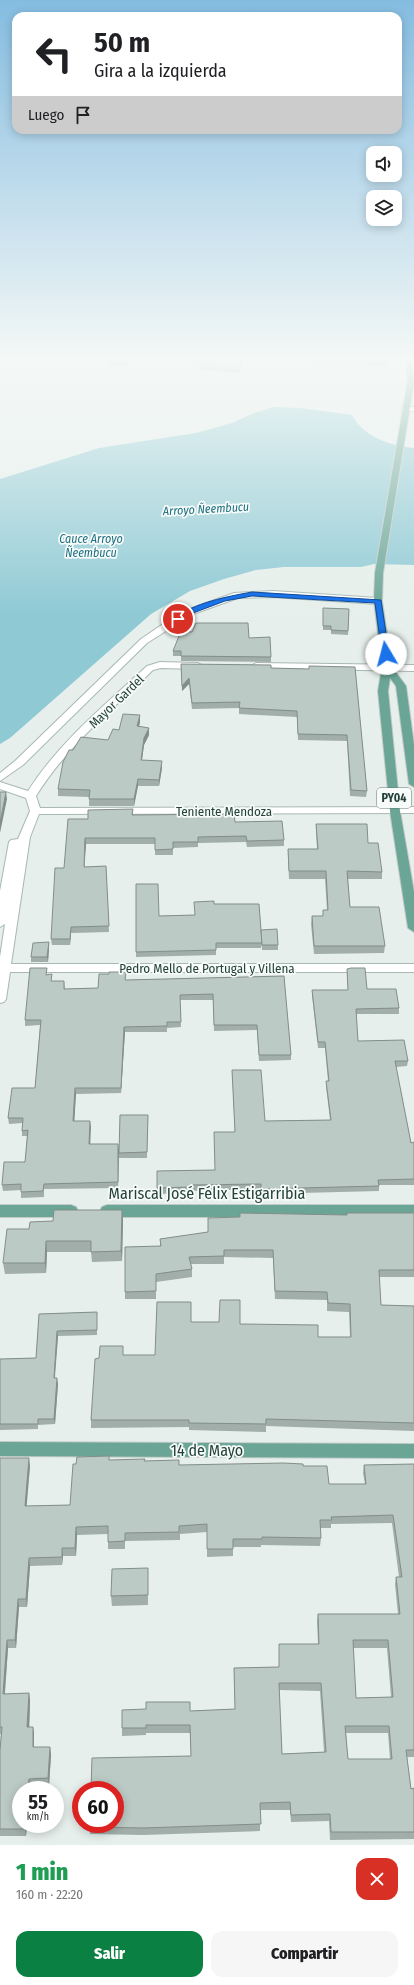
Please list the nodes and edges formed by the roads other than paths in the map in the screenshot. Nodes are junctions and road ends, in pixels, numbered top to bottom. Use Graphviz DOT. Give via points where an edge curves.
graph roads {
  1 [pos="399,446"];
  2 [pos="378,602"];
  3 [pos="207,666"];
  4 [pos="246,666"];
  5 [pos="388,667"];
  6 [pos="414,668"];
  7 [pos="0,778"];
  8 [pos="414,784"];
  9 [pos="0,785"];
  10 [pos="31,796"];
  11 [pos="414,810"];
  12 [pos="34,811"];
  13 [pos="396,811"];
  14 [pos="0,923"];
  15 [pos="414,928"];
  16 [pos="2,968"];
  17 [pos="414,968"];
  18 [pos="0,999"];
  19 [pos="0,1211"];
  20 [pos="414,1211"];
  21 [pos="0,1449"];
  22 [pos="414,1451"];
  1 -- 2 [label="main road, PY04" via="379,572"];
  2 -- 5 [label="main road, PY04"];
  2 -- 7 [label="street" via="252,594 224,599 190,612 144,641 19,763"];
  3 -- 10 [label="street, Mayor Gardel" via="160,665 150,668 56,759"];
  4 -- 5 [label="street"];
  5 -- 6 [label="street"];
  5 -- 8 [label="main road, PY04" via="401,686"];
  5 -- 13 [label="main road, PY04" via="383,692"];
  9 -- 10 [label="street"];
  10 -- 12 [label="street"];
  11 -- 13 [label="street, Teniente Mendoza"];
  12 -- 13 [label="street, Teniente Mendoza"];
  12 -- 14 [label="street" via="16,838"];
  12 -- 16 [label="street" via="24,837"];
  13 -- 15 [label="main road, PY04"];
  16 -- 17 [label="street, Pedro Mello de Portugal y Villena"];
  16 -- 18 [label="street"];
  19 -- 20 [label="main road, Mariscal José Félix Estigarribia"];
  21 -- 22 [label="main road, 14 de Mayo"];
}
